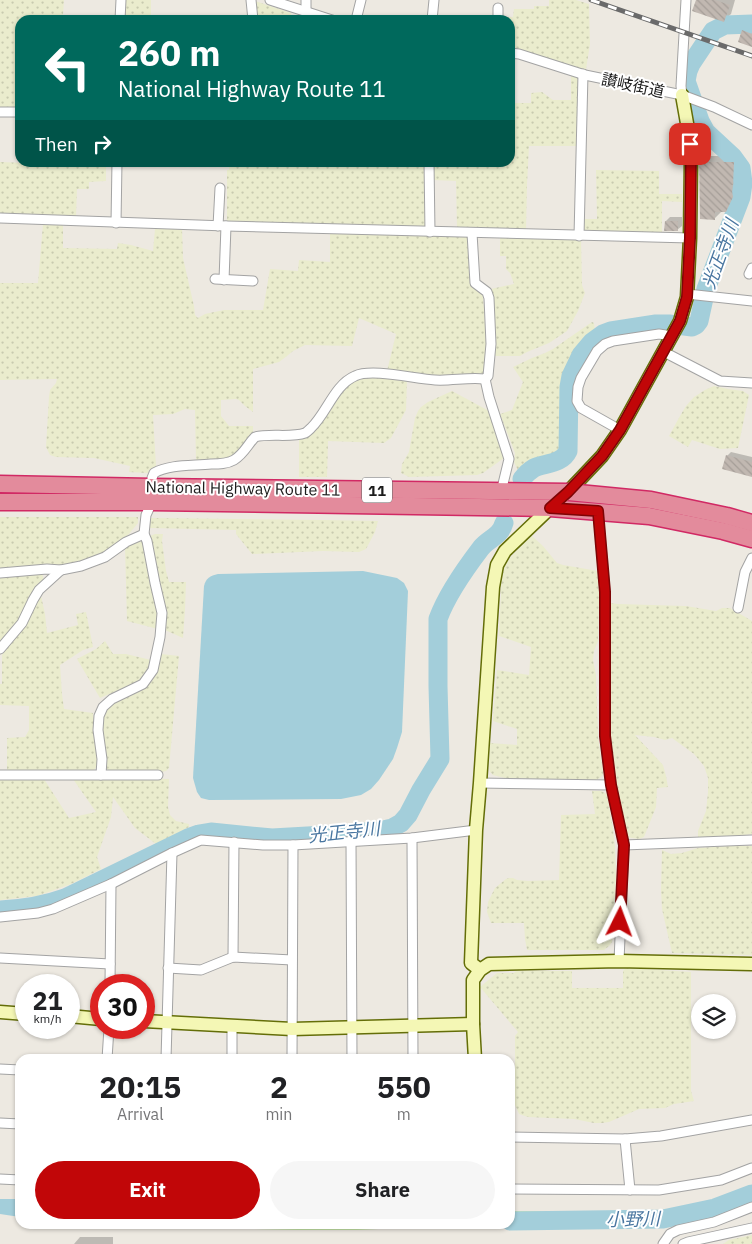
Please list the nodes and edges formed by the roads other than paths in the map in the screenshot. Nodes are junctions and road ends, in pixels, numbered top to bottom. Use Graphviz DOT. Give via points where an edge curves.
graph roads {
  1 [pos="121,0"];
  2 [pos="251,0"];
  3 [pos="270,0"];
  4 [pos="306,0"];
  5 [pos="361,0"];
  6 [pos="434,0"];
  7 [pos="686,0"];
  8 [pos="498,8"];
  9 [pos="306,11"];
  10 [pos="120,15"];
  11 [pos="252,15"];
  12 [pos="318,15"];
  13 [pos="357,15"];
  14 [pos="432,15"];
  15 [pos="498,15"];
  16 [pos="515,54"];
  17 [pos="583,74"];
  18 [pos="682,95"];
  19 [pos="0,112"];
  20 [pos="15,112"];
  21 [pos="752,125"];
  22 [pos="116,167"];
  23 [pos="429,167"];
  24 [pos="220,188"];
  25 [pos="0,218"];
  26 [pos="116,223"];
  27 [pos="222,226"];
  28 [pos="430,232"];
  29 [pos="472,233"];
  30 [pos="579,236"];
  31 [pos="690,238"];
  32 [pos="253,281"];
  33 [pos="693,294"];
  34 [pos="752,301"];
  35 [pos="676,329"];
  36 [pos="664,352"];
  37 [pos="485,379"];
  38 [pos="752,383"];
  39 [pos="620,430"];
  40 [pos="0,484"];
  41 [pos="501,492"];
  42 [pos="568,492"];
  43 [pos="152,495"];
  44 [pos="0,502"];
  45 [pos="550,508"];
  46 [pos="598,511"];
  47 [pos="752,523"];
  48 [pos="144,534"];
  49 [pos="752,539"];
  50 [pos="752,558"];
  51 [pos="61,570"];
  52 [pos="0,573"];
  53 [pos="738,608"];
  54 [pos="0,649"];
  55 [pos="0,775"];
  56 [pos="101,775"];
  57 [pos="158,775"];
  58 [pos="480,783"];
  59 [pos="611,785"];
  60 [pos="476,830"];
  61 [pos="412,838"];
  62 [pos="752,840"];
  63 [pos="234,842"];
  64 [pos="351,842"];
  65 [pos="293,845"];
  66 [pos="624,845"];
  67 [pos="172,853"];
  68 [pos="111,884"];
  69 [pos="0,917"];
  70 [pos="233,957"];
  71 [pos="0,958"];
  72 [pos="292,960"];
  73 [pos="619,961"];
  74 [pos="110,964"];
  75 [pos="752,964"];
  76 [pos="168,968"];
  77 [pos="480,970"];
  78 [pos="110,974"];
  79 [pos="0,1012"];
  80 [pos="15,1013"];
  81 [pos="155,1021"];
  82 [pos="167,1022"];
  83 [pos="473,1024"];
  84 [pos="232,1026"];
  85 [pos="412,1026"];
  86 [pos="352,1027"];
  87 [pos="292,1029"];
  88 [pos="108,1039"];
  89 [pos="107,1054"];
  90 [pos="166,1054"];
  91 [pos="232,1054"];
  92 [pos="292,1054"];
  93 [pos="352,1054"];
  94 [pos="413,1054"];
  95 [pos="475,1054"];
  96 [pos="0,1069"];
  97 [pos="15,1070"];
  98 [pos="752,1120"];
  99 [pos="0,1123"];
  100 [pos="15,1124"];
  101 [pos="515,1137"];
  102 [pos="625,1139"];
  103 [pos="752,1168"];
  104 [pos="0,1179"];
  105 [pos="15,1180"];
  106 [pos="515,1189"];
  107 [pos="630,1190"];
  108 [pos="752,1207"];
  109 [pos="752,1228"];
  110 [pos="662,1244"];
  111 [pos="683,1244"];
  1 -- 10 [label="street"];
  2 -- 11 [label="street"];
  3 -- 9 [label="street"];
  4 -- 9 [label="street"];
  5 -- 13 [label="street"];
  6 -- 14 [label="street"];
  7 -- 18 [label="street"];
  8 -- 15 [label="street"];
  9 -- 12 [label="street"];
  16 -- 17 [label="street, 讃岐街道"];
  17 -- 18 [label="street, 讃岐街道"];
  17 -- 30 [label="street"];
  18 -- 21 [label="street, 讃岐街道"];
  18 -- 31 [label="street" via="691,158"];
  19 -- 20 [label="street"];
  22 -- 26 [label="street"];
  23 -- 28 [label="street"];
  24 -- 27 [label="street"];
  25 -- 26 [label="street"];
  26 -- 27 [label="street"];
  27 -- 28 [label="street"];
  27 -- 32 [label="street" via="220,279"];
  28 -- 29 [label="street"];
  29 -- 30 [label="street"];
  29 -- 37 [label="street" via="474,278 487,292 488,298 491,344"];
  30 -- 31 [label="street"];
  31 -- 33 [label="street"];
  33 -- 34 [label="street"];
  33 -- 35 [label="street"];
  35 -- 36 [label="street"];
  35 -- 39 [label="street" via="604,344 580,378 577,401 580,408"];
  36 -- 38 [label="street" via="720,381"];
  36 -- 39 [label="street"];
  37 -- 41 [label="street" via="509,459"];
  37 -- 43 [label="street" via="433,380 358,374 344,382 316,424 306,432 256,437 242,454 226,463 159,470 152,478"];
  39 -- 42 [label="street" via="602,456"];
  40 -- 43 [label="highway, National Highway Route 11 / 11"];
  41 -- 42 [label="highway, National Highway Route 11 / 11"];
  41 -- 43 [label="highway, National Highway Route 11 / 11"];
  42 -- 45 [label="street"];
  42 -- 47 [label="highway, National Highway Route 11 / 11" via="651,500"];
  43 -- 44 [label="highway, National Highway Route 11 / 11"];
  43 -- 45 [label="highway, National Highway Route 11 / 11"];
  43 -- 48 [label="street"];
  45 -- 46 [label="highway, National Highway Route 11 / 11"];
  45 -- 58 [label="street" via="505,551 497,565"];
  46 -- 49 [label="highway, National Highway Route 11 / 11" via="649,516"];
  46 -- 59 [label="street" via="605,592 605,736"];
  48 -- 51 [label="street" via="106,557"];
  48 -- 56 [label="street" via="162,613 160,637 153,670 143,684 112,699 99,716"];
  50 -- 53 [label="street" via="745,572"];
  51 -- 52 [label="street"];
  51 -- 54 [label="street" via="39,590 22,622"];
  55 -- 56 [label="street"];
  56 -- 57 [label="street"];
  58 -- 59 [label="street"];
  58 -- 60 [label="street"];
  59 -- 66 [label="street"];
  60 -- 61 [label="street"];
  60 -- 77 [label="street" via="471,962"];
  61 -- 64 [label="street"];
  61 -- 85 [label="street"];
  62 -- 66 [label="street"];
  63 -- 65 [label="street"];
  63 -- 67 [label="street" via="201,840"];
  63 -- 70 [label="street"];
  64 -- 65 [label="street"];
  64 -- 86 [label="street"];
  65 -- 72 [label="street"];
  66 -- 73 [label="street"];
  67 -- 68 [label="street"];
  67 -- 76 [label="street"];
  68 -- 69 [label="street" via="53,909"];
  68 -- 74 [label="street"];
  70 -- 72 [label="street"];
  70 -- 76 [label="street" via="200,970"];
  71 -- 74 [label="street"];
  72 -- 87 [label="street"];
  73 -- 75 [label="street"];
  73 -- 77 [label="street" via="489,964"];
  74 -- 78 [label="street"];
  76 -- 82 [label="street"];
  77 -- 83 [label="street" via="473,980"];
  79 -- 80 [label="street"];
  81 -- 82 [label="street"];
  82 -- 84 [label="street"];
  82 -- 90 [label="street"];
  83 -- 85 [label="street"];
  83 -- 95 [label="street"];
  84 -- 87 [label="street"];
  84 -- 91 [label="street"];
  85 -- 86 [label="street"];
  85 -- 94 [label="street"];
  86 -- 87 [label="street"];
  86 -- 93 [label="street"];
  87 -- 92 [label="street"];
  88 -- 89 [label="street"];
  96 -- 97 [label="street"];
  98 -- 102 [label="street"];
  99 -- 100 [label="street"];
  101 -- 102 [label="street"];
  102 -- 107 [label="street"];
  103 -- 107 [label="street" via="721,1180 659,1190"];
  104 -- 105 [label="street"];
  106 -- 107 [label="street"];
  108 -- 110 [label="street" via="714,1222 678,1230"];
  109 -- 111 [label="street"];
}
